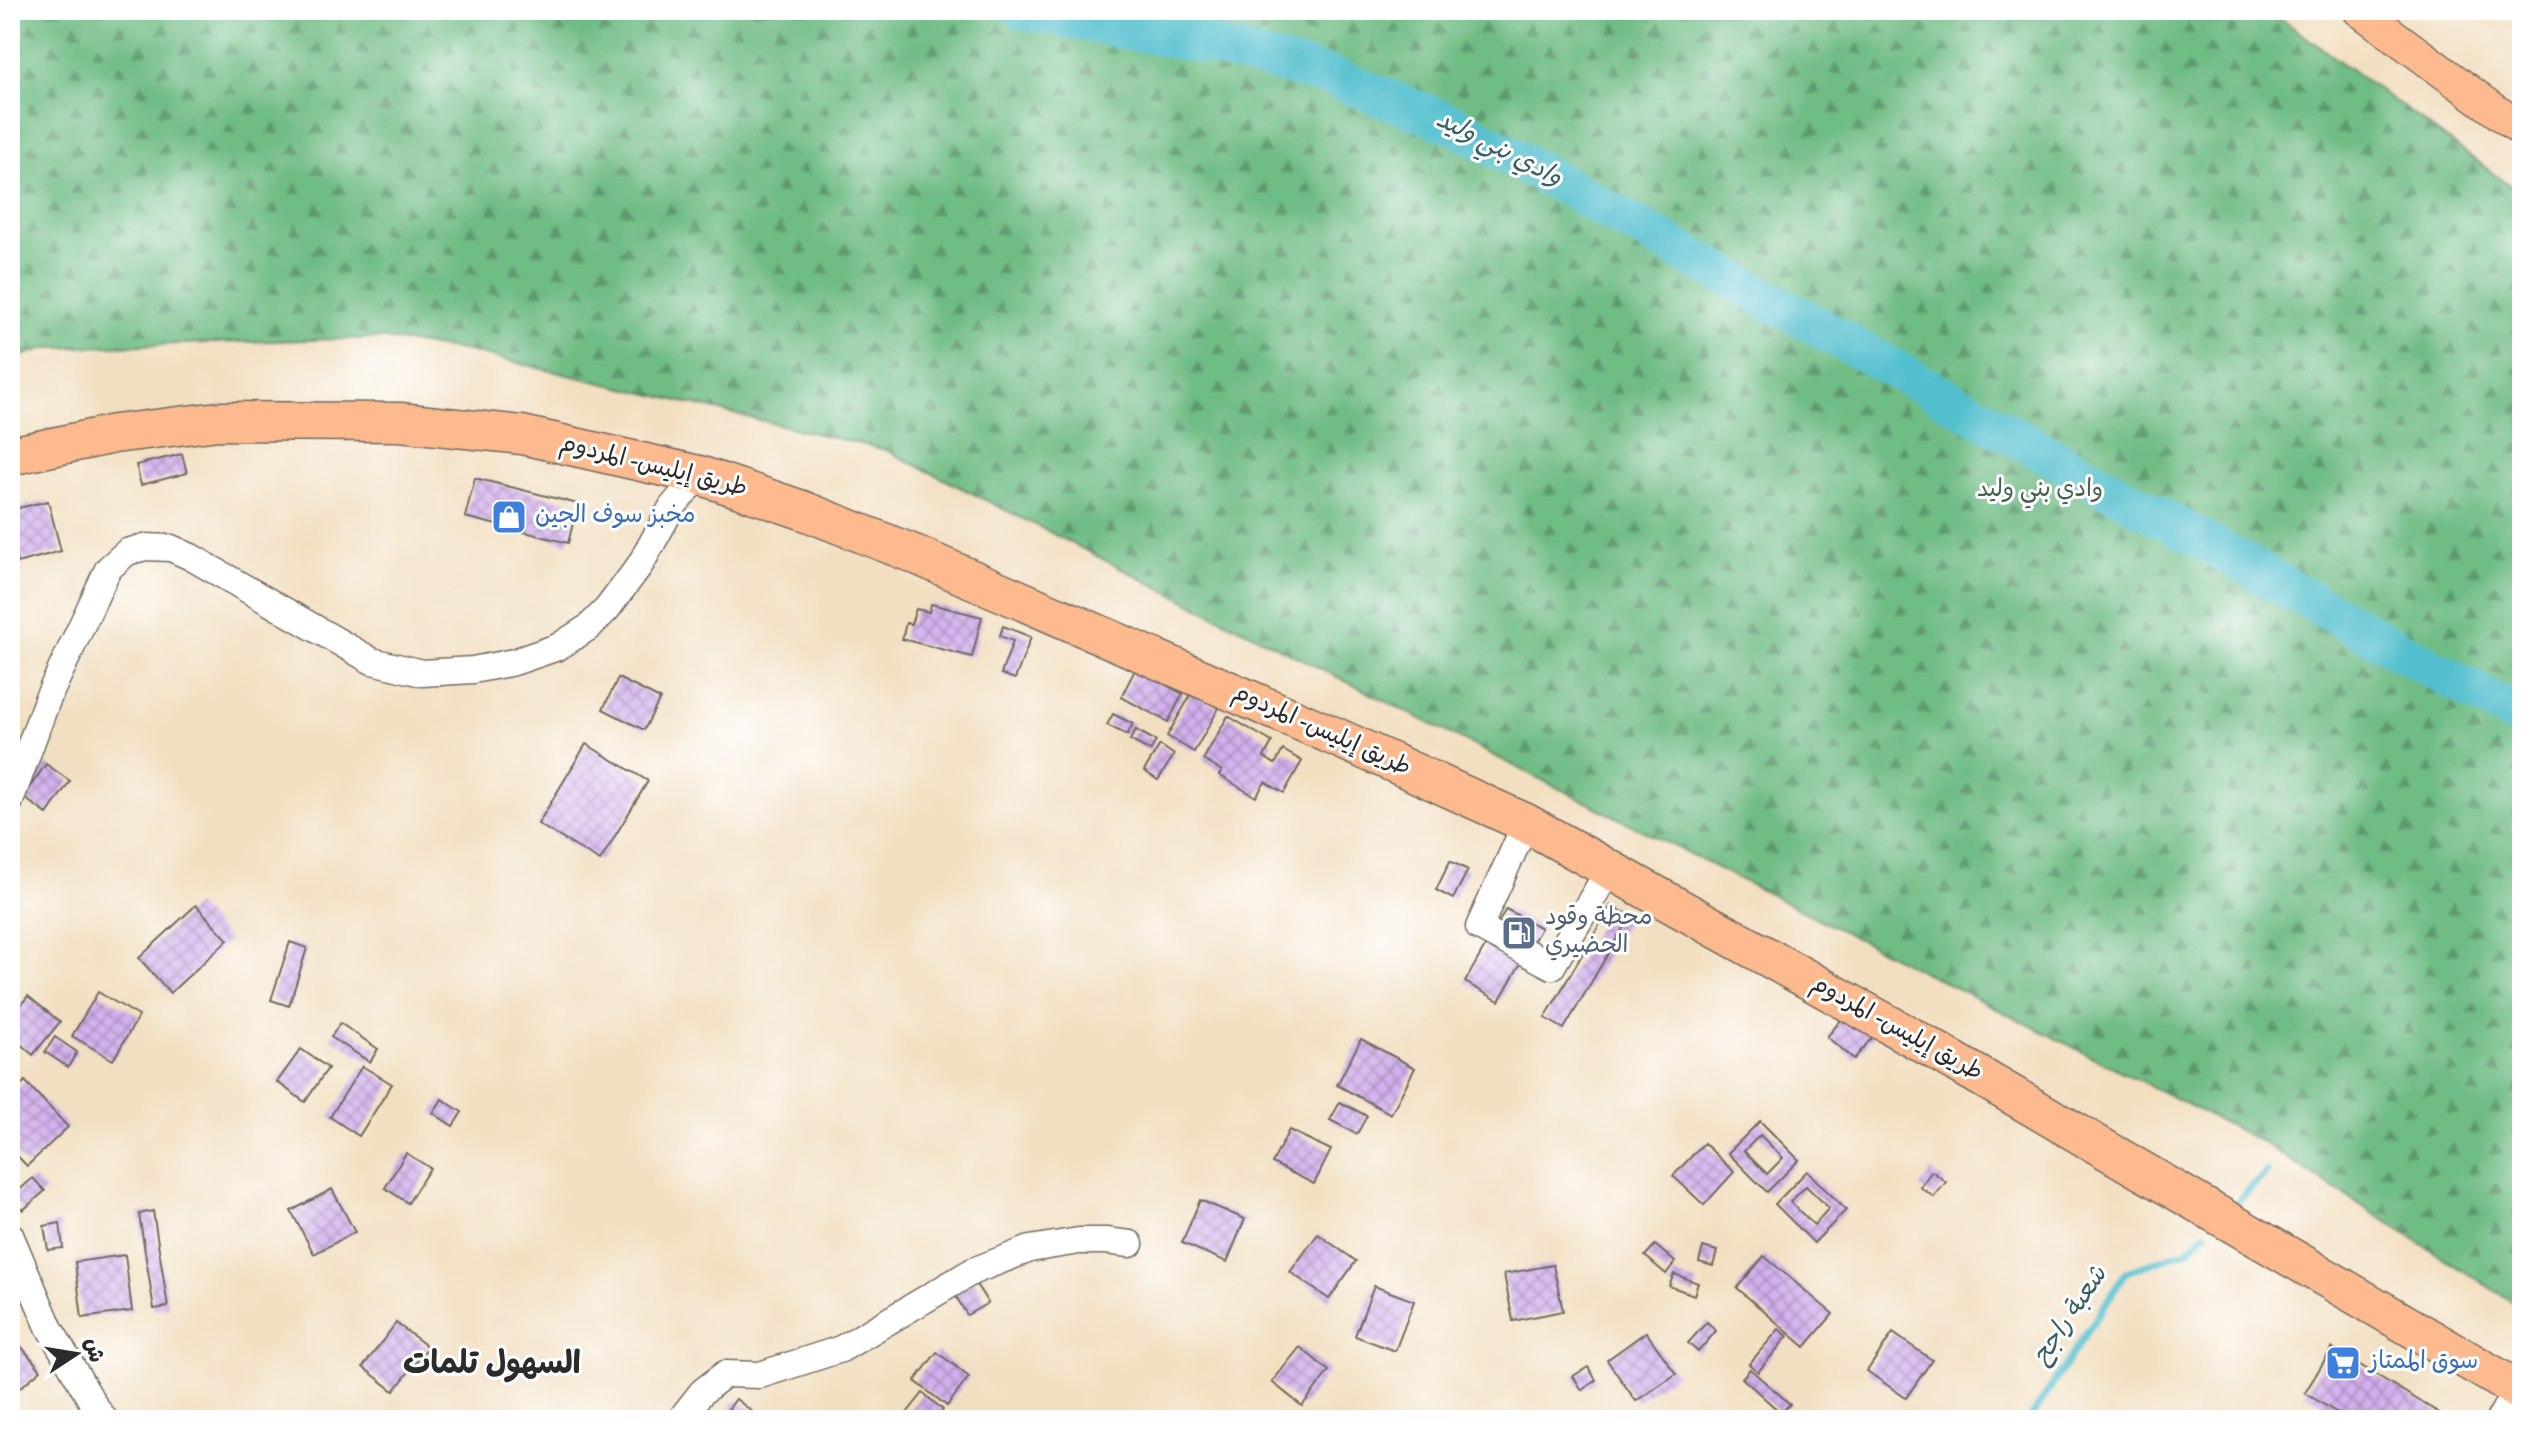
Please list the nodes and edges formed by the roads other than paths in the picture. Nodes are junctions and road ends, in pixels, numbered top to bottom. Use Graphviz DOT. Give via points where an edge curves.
graph roads {
  1 [pos="2359,10"];
  2 [pos="2522,130"];
  3 [pos="10,456"];
  4 [pos="699,475"];
  5 [pos="10,801"];
  6 [pos="1526,823"];
  7 [pos="1609,870"];
  8 [pos="10,1235"];
  9 [pos="1130,1244"];
  10 [pos="2513,1400"];
  11 [pos="94,1416"];
  12 [pos="680,1420"];
  1 -- 2 [label="main road"];
  3 -- 4 [label="highway, طريق إيليس- المردوم" via="114,434 219,421 400,422 522,435"];
  4 -- 5 [label="street" via="672,507 640,565 589,627 558,647 473,670 422,673 372,661 171,548 127,552 108,569 47,700"];
  4 -- 6 [label="highway, طريق إيليس- المردوم" via="914,554"];
  6 -- 7 [label="highway, طريق إيليس- المردوم"];
  6 -- 7 [label="street" via="1479,927 1552,966"];
  7 -- 10 [label="highway, طريق إيليس- المردوم" via="1933,1049"];
  8 -- 11 [label="street"];
  9 -- 12 [label="street" via="1079,1241 1030,1249 973,1271 841,1349 760,1375 725,1374"];
}
